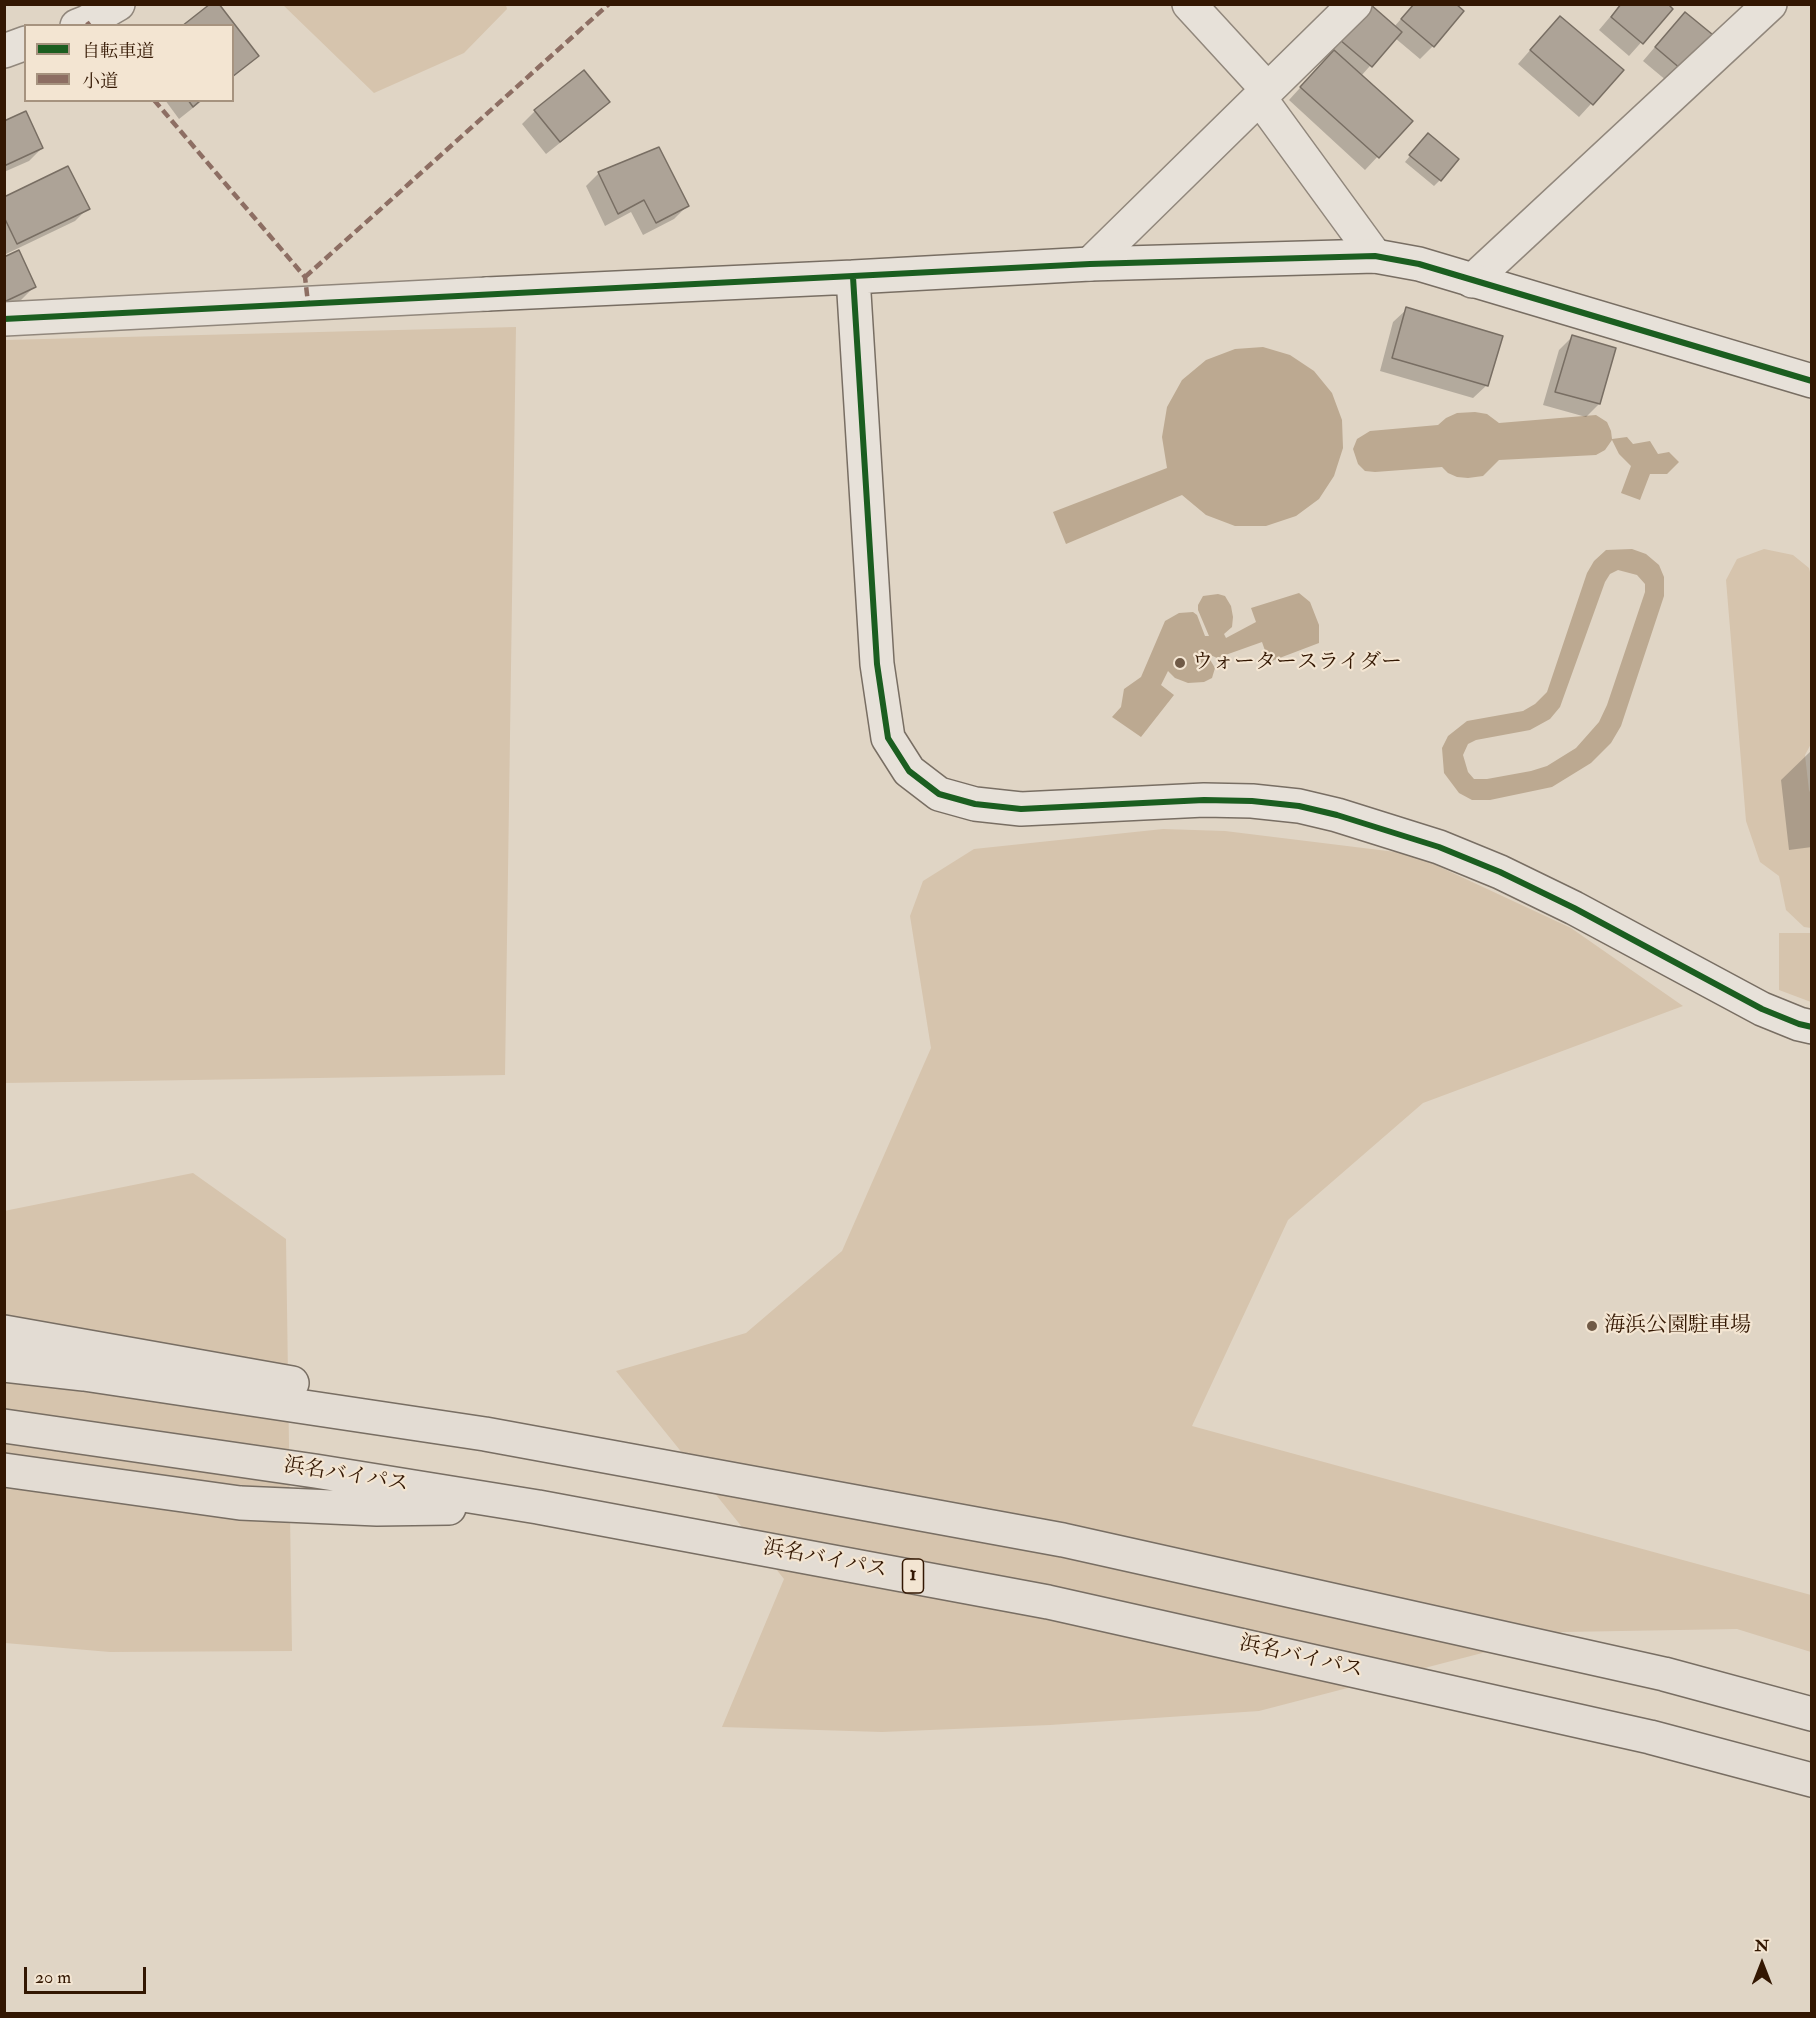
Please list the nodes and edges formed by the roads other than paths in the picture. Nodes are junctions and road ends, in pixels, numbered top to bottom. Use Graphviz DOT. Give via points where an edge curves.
graph roads {
  1 [pos="118,4"];
  2 [pos="1189,4"];
  3 [pos="1355,4"];
  4 [pos="1770,4"];
  5 [pos="82,24"];
  6 [pos="24,45"];
  7 [pos="4,51"];
  8 [pos="1263,93"];
  9 [pos="1375,256"];
  10 [pos="1090,264"];
  11 [pos="853,277"];
  12 [pos="1472,281"];
  13 [pos="4,319"];
  14 [pos="1812,381"];
  15 [pos="1812,1027"];
  16 [pos="4,1332"];
  17 [pos="4,1365"];
  18 [pos="4,1426"];
  19 [pos="485,1434"];
  20 [pos="4,1470"];
  21 [pos="538,1507"];
  22 [pos="1812,1714"];
  23 [pos="1812,1780"];
  1 -- 5 [label="street"];
  2 -- 8 [label="street"];
  3 -- 8 [label="street"];
  4 -- 12 [label="street"];
  6 -- 7 [label="street"];
  8 -- 9 [label="street"];
  8 -- 10 [label="street"];
  9 -- 10 [label="street"];
  9 -- 12 [label="street" via="1419,264"];
  10 -- 11 [label="street"];
  11 -- 13 [label="street"];
  11 -- 15 [label="street" via="877,664 888,738 909,771 939,794 975,804 1021,809 1204,800 1299,806 1337,815 1500,872 1762,1009"];
  12 -- 14 [label="street"];
  16 -- 19 [label="highway" via="340,1392"];
  17 -- 19 [label="highway"];
  18 -- 21 [label="highway, 浜名バイパス / 1"];
  19 -- 22 [label="highway" via="1064,1540 1664,1674"];
  20 -- 21 [label="highway" via="240,1503 377,1509"];
  21 -- 23 [label="highway, 浜名バイパス / 1" via="1048,1602 1650,1737"];
}
